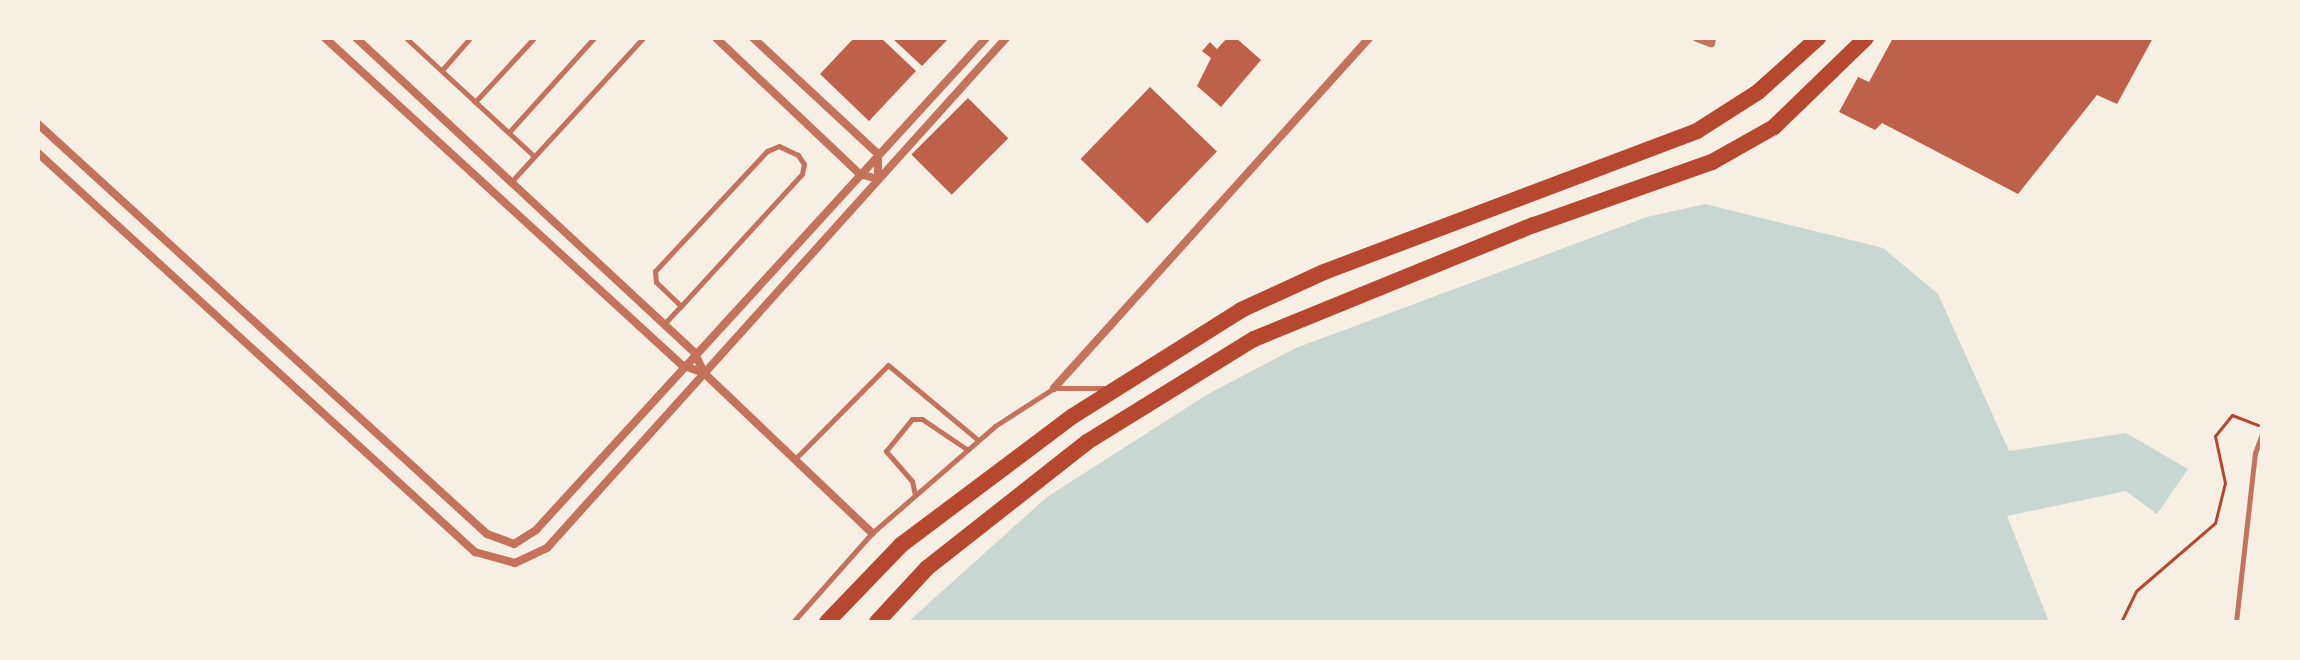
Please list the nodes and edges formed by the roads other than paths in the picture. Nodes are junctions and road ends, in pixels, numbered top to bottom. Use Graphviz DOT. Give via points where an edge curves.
graph roads {
  1 [pos="325,38"];
  2 [pos="356,38"];
  3 [pos="406,38"];
  4 [pos="470,38"];
  5 [pos="534,38"];
  6 [pos="594,38"];
  7 [pos="643,38"];
  8 [pos="716,38"];
  9 [pos="753,38"];
  10 [pos="986,38"];
  11 [pos="1006,38"];
  12 [pos="1369,38"];
  13 [pos="1697,38"];
  14 [pos="1712,38"];
  15 [pos="1818,38"];
  16 [pos="1866,38"];
  17 [pos="442,71"];
  18 [pos="475,102"];
  19 [pos="38,124"];
  20 [pos="509,133"];
  21 [pos="38,153"];
  22 [pos="878,154"];
  23 [pos="534,156"];
  24 [pos="860,174"];
  25 [pos="878,179"];
  26 [pos="511,182"];
  27 [pos="681,306"];
  28 [pos="664,324"];
  29 [pos="694,352"];
  30 [pos="682,365"];
  31 [pos="704,373"];
  32 [pos="1054,388"];
  33 [pos="1118,388"];
  34 [pos="2262,434"];
  35 [pos="978,440"];
  36 [pos="968,450"];
  37 [pos="795,460"];
  38 [pos="915,495"];
  39 [pos="872,533"];
  40 [pos="793,622"];
  41 [pos="827,622"];
  42 [pos="877,622"];
  43 [pos="2236,622"];
  1 -- 30 [label="street"];
  2 -- 26 [label="street"];
  3 -- 17 [label="lane"];
  4 -- 17 [label="lane"];
  5 -- 18 [label="lane"];
  6 -- 20 [label="lane"];
  7 -- 23 [label="lane"];
  8 -- 24 [label="street"];
  9 -- 22 [label="street"];
  10 -- 22 [label="street"];
  11 -- 25 [label="street"];
  12 -- 32 [label="street"];
  13 -- 14 [label="street" via="1711,43"];
  15 -- 33 [label="main road" via="1758,92 1697,131 1324,272 1241,310"];
  16 -- 42 [label="main road" via="1774,127 1712,162 1534,225 1254,339 1087,442 927,568"];
  17 -- 18 [label="lane"];
  18 -- 20 [label="lane"];
  19 -- 30 [label="street" via="487,534 514,544 536,530"];
  20 -- 23 [label="lane"];
  21 -- 31 [label="street" via="475,552 515,563 547,548"];
  22 -- 24 [label="street"];
  22 -- 25 [label="street"];
  23 -- 26 [label="lane"];
  24 -- 25 [label="street"];
  24 -- 29 [label="street"];
  25 -- 31 [label="street"];
  26 -- 28 [label="street"];
  27 -- 27 [label="lane" via="802,174 804,164 798,155 779,146 767,151 655,271 656,282"];
  27 -- 28 [label="lane"];
  28 -- 29 [label="street"];
  29 -- 30 [label="street"];
  29 -- 31 [label="street"];
  30 -- 31 [label="street"];
  31 -- 37 [label="street"];
  32 -- 33 [label="lane"];
  32 -- 35 [label="lane"];
  33 -- 41 [label="main road" via="901,545"];
  34 -- 43 [label="lane" via="2255,453"];
  35 -- 36 [label="lane"];
  35 -- 37 [label="lane" via="888,365"];
  36 -- 38 [label="lane"];
  36 -- 38 [label="lane" via="922,419 912,419 886,451 912,481"];
  37 -- 39 [label="street"];
  38 -- 39 [label="lane"];
  39 -- 40 [label="lane"];
}
